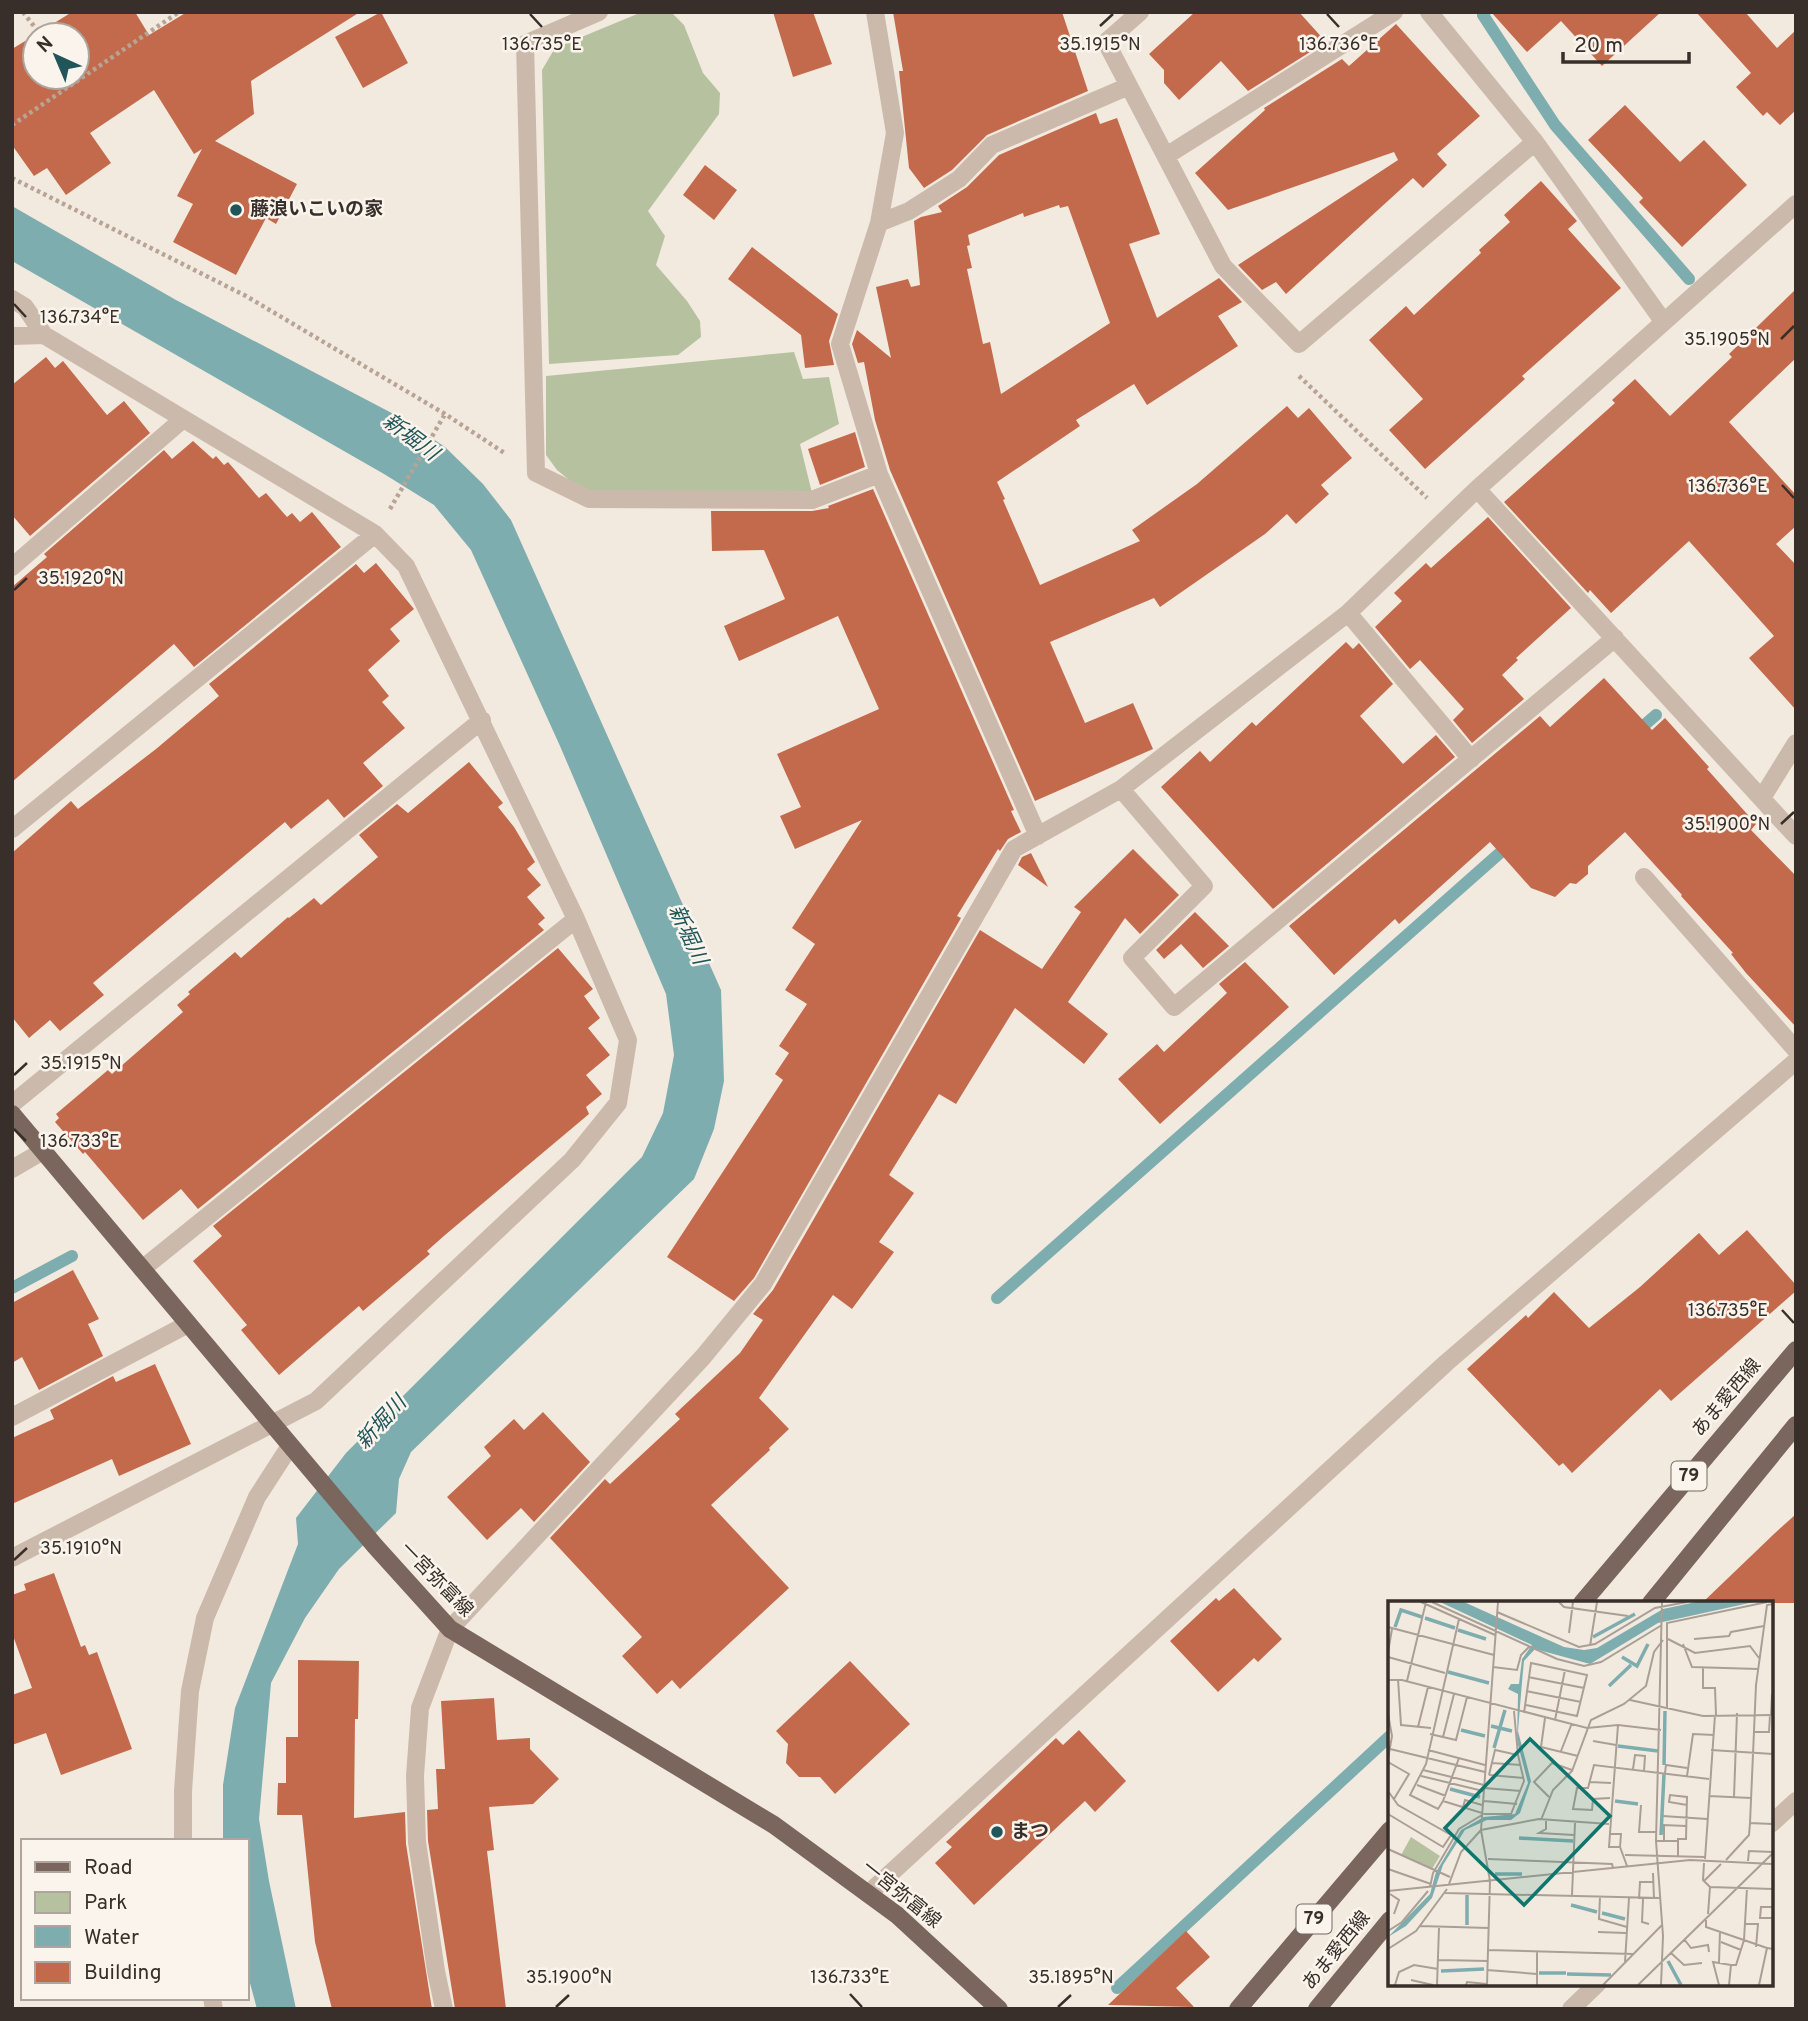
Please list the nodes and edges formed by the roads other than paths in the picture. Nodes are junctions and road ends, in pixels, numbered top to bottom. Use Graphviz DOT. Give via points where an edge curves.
graph roads {
  1 [pos="599,12"];
  2 [pos="875,12"];
  3 [pos="1140,12"];
  4 [pos="1394,12"];
  5 [pos="1429,12"];
  6 [pos="1129,86"];
  7 [pos="1535,142"];
  8 [pos="1166,156"];
  9 [pos="1796,204"];
  10 [pos="879,223"];
  11 [pos="12,299"];
  12 [pos="1663,321"];
  13 [pos="44,335"];
  14 [pos="12,336"];
  15 [pos="183,420"];
  16 [pos="879,474"];
  17 [pos="1478,489"];
  18 [pos="375,534"];
  19 [pos="15,559"];
  20 [pos="1348,613"];
  21 [pos="1615,638"];
  22 [pos="482,720"];
  23 [pos="1796,743"];
  24 [pos="1471,759"];
  25 [pos="1121,789"];
  26 [pos="1762,798"];
  27 [pos="12,829"];
  28 [pos="1038,836"];
  29 [pos="1796,836"];
  30 [pos="1644,877"];
  31 [pos="576,919"];
  32 [pos="1796,1050"];
  33 [pos="1796,1061"];
  34 [pos="12,1104"];
  35 [pos="12,1114"];
  36 [pos="43,1151"];
  37 [pos="12,1169"];
  38 [pos="142,1269"];
  39 [pos="188,1324"];
  40 [pos="1796,1350"];
  41 [pos="12,1417"];
  42 [pos="272,1424"];
  43 [pos="1796,1425"];
  44 [pos="290,1446"];
  45 [pos="12,1558"];
  46 [pos="1584,1601"];
  47 [pos="1653,1601"];
  48 [pos="450,1629"];
  49 [pos="1796,1801"];
  50 [pos="1773,1822"];
  51 [pos="1388,1832"];
  52 [pos="183,1839"];
  53 [pos="868,1894"];
  54 [pos="1388,1922"];
  55 [pos="1595,1986"];
  56 [pos="444,2009"];
  57 [pos="999,2009"];
  58 [pos="1238,2009"];
  59 [pos="1317,2009"];
  60 [pos="1571,2009"];
  1 -- 16 [label="street" via="525,44 536,473 589,499 784,500 812,500"];
  2 -- 10 [label="street" via="895,133"];
  3 -- 6 [label="street" via="1107,42"];
  4 -- 8 [label="street"];
  5 -- 7 [label="street"];
  6 -- 8 [label="street"];
  6 -- 10 [label="street" via="992,145 958,179 909,211"];
  7 -- 8 [label="street" via="1299,344 1223,266"];
  7 -- 12 [label="street"];
  9 -- 12 [label="street"];
  10 -- 16 [label="street" via="839,344"];
  11 -- 13 [label="street" via="25,307"];
  12 -- 17 [label="street"];
  13 -- 14 [label="street"];
  13 -- 15 [label="street"];
  15 -- 18 [label="street"];
  15 -- 19 [label="street"];
  16 -- 28 [label="street"];
  17 -- 20 [label="street"];
  17 -- 21 [label="street"];
  18 -- 22 [label="street" via="406,566"];
  18 -- 27 [label="street"];
  20 -- 24 [label="street"];
  20 -- 25 [label="street"];
  21 -- 24 [label="street"];
  21 -- 26 [label="street"];
  22 -- 31 [label="street"];
  22 -- 34 [label="street"];
  23 -- 26 [label="street"];
  24 -- 25 [label="street" via="1174,1007 1132,958 1204,886"];
  25 -- 28 [label="street"];
  26 -- 29 [label="street"];
  28 -- 48 [label="street" via="1014,849 763,1284 703,1357"];
  30 -- 32 [label="street"];
  31 -- 38 [label="street"];
  31 -- 42 [label="street" via="628,1040 618,1103 572,1160 316,1401"];
  33 -- 53 [label="street" via="1446,1363"];
  35 -- 36 [label="main road, 一宮弥富線"];
  36 -- 37 [label="street"];
  36 -- 38 [label="main road, 一宮弥富線"];
  38 -- 39 [label="main road, 一宮弥富線"];
  39 -- 41 [label="street"];
  39 -- 42 [label="main road, 一宮弥富線"];
  40 -- 46 [label="main road, あま愛西線 / 79"];
  42 -- 44 [label="main road, 一宮弥富線"];
  42 -- 45 [label="street"];
  43 -- 47 [label="main road, 79"];
  44 -- 48 [label="main road, 一宮弥富線"];
  44 -- 52 [label="street" via="257,1496 205,1618 190,1691"];
  48 -- 53 [label="main road, 一宮弥富線" via="774,1825"];
  48 -- 56 [label="street" via="420,1707 415,1776 417,1842"];
  49 -- 50 [label="street"];
  51 -- 58 [label="main road, あま愛西線 / 79"];
  53 -- 57 [label="main road, 一宮弥富線"];
  54 -- 59 [label="main road, あま愛西線"];
  55 -- 60 [label="street"];
}
